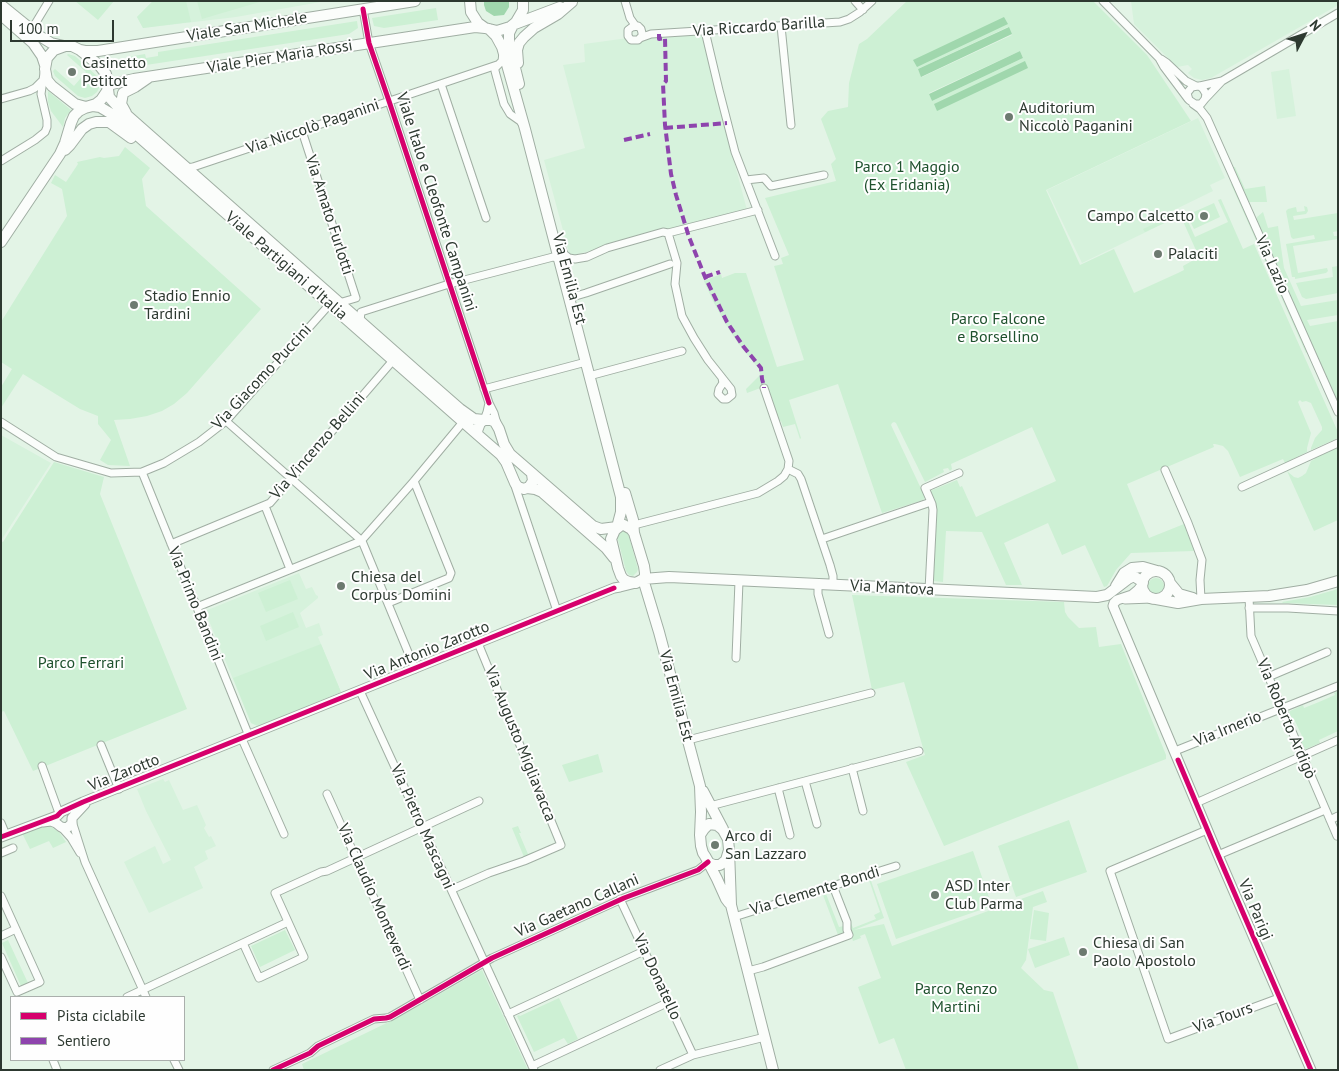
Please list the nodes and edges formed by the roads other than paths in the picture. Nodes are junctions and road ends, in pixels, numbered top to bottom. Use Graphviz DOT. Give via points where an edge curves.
graph roads {
  1 [pos="49,1"];
  2 [pos="414,1"];
  3 [pos="470,1"];
  4 [pos="523,1"];
  5 [pos="625,1"];
  6 [pos="855,1"];
  7 [pos="872,1"];
  8 [pos="1103,1"];
  9 [pos="574,2"];
  10 [pos="1,5"];
  11 [pos="363,9"];
  12 [pos="863,10"];
  13 [pos="1338,13"];
  14 [pos="1,15"];
  15 [pos="630,18"];
  16 [pos="22,23"];
  17 [pos="514,24"];
  18 [pos="781,26"];
  19 [pos="639,28"];
  20 [pos="487,29"];
  21 [pos="628,30"];
  22 [pos="705,31"];
  23 [pos="651,34"];
  24 [pos="640,38"];
  25 [pos="369,43"];
  26 [pos="66,46"];
  27 [pos="80,50"];
  28 [pos="503,50"];
  29 [pos="1159,58"];
  30 [pos="497,65"];
  31 [pos="44,71"];
  32 [pos="149,77"];
  33 [pos="1222,81"];
  34 [pos="442,84"];
  35 [pos="1199,86"];
  36 [pos="108,88"];
  37 [pos="523,98"];
  38 [pos="1,99"];
  39 [pos="1205,100"];
  40 [pos="389,101"];
  41 [pos="1191,102"];
  42 [pos="90,106"];
  43 [pos="128,116"];
  44 [pos="1207,118"];
  45 [pos="791,125"];
  46 [pos="525,129"];
  47 [pos="302,131"];
  48 [pos="154,150"];
  49 [pos="59,156"];
  50 [pos="1,161"];
  51 [pos="186,168"];
  52 [pos="824,175"];
  53 [pos="746,180"];
  54 [pos="758,210"];
  55 [pos="486,218"];
  56 [pos="668,233"];
  57 [pos="1,242"];
  58 [pos="562,249"];
  59 [pos="775,256"];
  60 [pos="559,262"];
  61 [pos="670,264"];
  62 [pos="450,284"];
  63 [pos="571,297"];
  64 [pos="356,298"];
  65 [pos="334,304"];
  66 [pos="365,310"];
  67 [pos="360,321"];
  68 [pos="682,351"];
  69 [pos="395,358"];
  70 [pos="586,362"];
  71 [pos="591,375"];
  72 [pos="722,378"];
  73 [pos="764,388"];
  74 [pos="484,389"];
  75 [pos="489,402"];
  76 [pos="1338,412"];
  77 [pos="484,420"];
  78 [pos="226,421"];
  79 [pos="1,422"];
  80 [pos="463,422"];
  81 [pos="499,429"];
  82 [pos="478,435"];
  83 [pos="1338,443"];
  84 [pos="788,469"];
  85 [pos="1165,470"];
  86 [pos="142,472"];
  87 [pos="959,473"];
  88 [pos="532,474"];
  89 [pos="290,478"];
  90 [pos="414,481"];
  91 [pos="514,483"];
  92 [pos="1242,487"];
  93 [pos="526,488"];
  94 [pos="521,501"];
  95 [pos="931,502"];
  96 [pos="265,506"];
  97 [pos="617,527"];
  98 [pos="634,529"];
  99 [pos="822,539"];
  100 [pos="361,541"];
  101 [pos="171,544"];
  102 [pos="617,564"];
  103 [pos="644,566"];
  104 [pos="290,569"];
  105 [pos="1157,572"];
  106 [pos="669,577"];
  107 [pos="739,580"];
  108 [pos="640,581"];
  109 [pos="1338,581"];
  110 [pos="1143,583"];
  111 [pos="1170,583"];
  112 [pos="818,584"];
  113 [pos="833,585"];
  114 [pos="614,588"];
  115 [pos="929,590"];
  116 [pos="1113,591"];
  117 [pos="1097,597"];
  118 [pos="1122,598"];
  119 [pos="1154,599"];
  120 [pos="1200,599"];
  121 [pos="388,603"];
  122 [pos="1249,603"];
  123 [pos="651,606"];
  124 [pos="197,607"];
  125 [pos="557,611"];
  126 [pos="1116,611"];
  127 [pos="1338,611"];
  128 [pos="829,634"];
  129 [pos="480,647"];
  130 [pos="1327,652"];
  131 [pos="736,658"];
  132 [pos="415,669"];
  133 [pos="1268,677"];
  134 [pos="1338,686"];
  135 [pos="360,691"];
  136 [pos="870,693"];
  137 [pos="1282,708"];
  138 [pos="246,738"];
  139 [pos="688,740"];
  140 [pos="1338,740"];
  141 [pos="101,746"];
  142 [pos="919,751"];
  143 [pos="1175,751"];
  144 [pos="1302,756"];
  145 [pos="42,766"];
  146 [pos="852,768"];
  147 [pos="805,781"];
  148 [pos="700,786"];
  149 [pos="778,788"];
  150 [pos="118,789"];
  151 [pos="327,794"];
  152 [pos="89,801"];
  153 [pos="479,801"];
  154 [pos="1196,803"];
  155 [pos="710,806"];
  156 [pos="1325,810"];
  157 [pos="863,811"];
  158 [pos="1338,816"];
  159 [pos="59,818"];
  160 [pos="72,820"];
  161 [pos="1330,820"];
  162 [pos="1,823"];
  163 [pos="817,824"];
  164 [pos="423,827"];
  165 [pos="723,830"];
  166 [pos="1208,830"];
  167 [pos="284,834"];
  168 [pos="700,835"];
  169 [pos="790,835"];
  170 [pos="4,836"];
  171 [pos="1336,836"];
  172 [pos="13,848"];
  173 [pos="729,850"];
  174 [pos="1,853"];
  175 [pos="1218,856"];
  176 [pos="356,858"];
  177 [pos="706,859"];
  178 [pos="85,862"];
  179 [pos="896,866"];
  180 [pos="449,886"];
  181 [pos="833,886"];
  182 [pos="1,896"];
  183 [pos="620,899"];
  184 [pos="731,906"];
  185 [pos="734,917"];
  186 [pos="288,922"];
  187 [pos="16,929"];
  188 [pos="1,936"];
  189 [pos="243,943"];
  190 [pos="644,950"];
  191 [pos="1,958"];
  192 [pos="484,964"];
  193 [pos="748,971"];
  194 [pos="144,994"];
  195 [pos="1279,998"];
  196 [pos="420,1000"];
  197 [pos="669,1002"];
  198 [pos="508,1014"];
  199 [pos="765,1037"];
  200 [pos="693,1055"];
  201 [pos="533,1068"];
  202 [pos="273,1070"];
  203 [pos="660,1070"];
  204 [pos="773,1070"];
  205 [pos="1311,1070"];
  1 -- 16 [label="street" via="35,24"];
  2 -- 11 [label="main road, Viale San Michele"];
  3 -- 20 [label="main road, Via Emilia Est" via="473,16"];
  4 -- 17 [label="main road, Via Emilia Est" via="521,15"];
  5 -- 15 [label="street"];
  6 -- 12 [label="street"];
  7 -- 12 [label="street, Via Riccardo Barilla"];
  8 -- 29 [label="street"];
  9 -- 17 [label="main road, Viale Pier Maria Rossi"];
  9 -- 37 [label="main road" via="532,29 521,40 517,57"];
  10 -- 16 [label="main road"];
  11 -- 25 [label="street, Viale Italo e Cleofonte Campanini"];
  11 -- 27 [label="main road, Viale San Michele" via="88,52"];
  12 -- 18 [label="street, Via Riccardo Barilla" via="840,22"];
  13 -- 33 [label="street"];
  14 -- 31 [label="main road" via="33,43 40,53"];
  15 -- 19 [label="street"];
  15 -- 21 [label="street"];
  16 -- 26 [label="main road" via="51,43"];
  17 -- 20 [label="main road, Viale Pier Maria Rossi" via="502,30"];
  17 -- 37 [label="main road, Via Emilia Est" via="509,33 509,44"];
  18 -- 22 [label="street, Via Riccardo Barilla"];
  18 -- 45 [label="street"];
  19 -- 21 [label="street"];
  19 -- 23 [label="street, Via Riccardo Barilla"];
  19 -- 24 [label="street"];
  20 -- 25 [label="main road, Viale Pier Maria Rossi" via="474,27"];
  20 -- 28 [label="main road, Via Emilia Est" via="498,39"];
  21 -- 24 [label="street" via="630,39"];
  22 -- 23 [label="street, Via Riccardo Barilla"];
  22 -- 53 [label="street" via="730,134"];
  23 -- 24 [label="street, Via Riccardo Barilla"];
  25 -- 32 [label="main road, Viale Pier Maria Rossi"];
  25 -- 40 [label="street, Viale Italo e Cleofonte Campanini"];
  26 -- 27 [label="main road"];
  26 -- 31 [label="main road" via="51,52"];
  27 -- 36 [label="main road" via="104,71"];
  28 -- 30 [label="street"];
  28 -- 46 [label="main road, Via Emilia Est"];
  29 -- 35 [label="street" via="1186,81"];
  29 -- 41 [label="street, Via Lazio"];
  30 -- 34 [label="street, Via Niccolò Paganini"];
  30 -- 46 [label="street" via="495,72 504,106"];
  31 -- 38 [label="street" via="39,85"];
  31 -- 42 [label="main road" via="50,83 68,100 78,106"];
  31 -- 50 [label="street" via="40,94 47,120 45,132"];
  32 -- 36 [label="main road, Viale Pier Maria Rossi" via="113,83"];
  32 -- 43 [label="main road" via="124,93 121,104"];
  33 -- 35 [label="street"];
  33 -- 39 [label="street"];
  34 -- 40 [label="street, Via Niccolò Paganini"];
  34 -- 55 [label="street"];
  35 -- 39 [label="street" via="1205,91"];
  35 -- 41 [label="street" via="1189,89 1187,93"];
  36 -- 42 [label="main road" via="101,100"];
  36 -- 43 [label="main road, Viale Partigiani d'Italia" via="110,99"];
  37 -- 58 [label="main road, Via Emilia Est"];
  39 -- 41 [label="street" via="1199,104"];
  39 -- 44 [label="street, Via Lazio"];
  40 -- 47 [label="street, Via Niccolò Paganini"];
  40 -- 62 [label="street, Viale Italo e Cleofonte Campanini"];
  41 -- 44 [label="street, Via Lazio"];
  42 -- 48 [label="main road, Viale Partigiani d'Italia" via="110,113"];
  42 -- 49 [label="main road" via="74,116"];
  43 -- 51 [label="main road, Viale Partigiani d'Italia"];
  44 -- 76 [label="street, Via Lazio"];
  46 -- 60 [label="main road, Via Emilia Est"];
  47 -- 51 [label="street, Via Niccolò Paganini"];
  47 -- 64 [label="street, Via Amato Furlotti"];
  48 -- 49 [label="main road" via="111,123 100,122 84,127"];
  48 -- 65 [label="main road, Viale Partigiani d'Italia"];
  49 -- 57 [label="main road"];
  51 -- 65 [label="main road, Viale Partigiani d'Italia"];
  52 -- 53 [label="street" via="771,186 764,178"];
  53 -- 54 [label="street"];
  54 -- 56 [label="street"];
  54 -- 59 [label="street"];
  56 -- 58 [label="street" via="654,234 575,259 566,256"];
  56 -- 72 [label="street" via="677,263 674,282 682,316"];
  58 -- 63 [label="main road, Via Emilia Est"];
  60 -- 62 [label="street" via="553,257"];
  60 -- 63 [label="main road, Via Emilia Est"];
  61 -- 63 [label="street"];
  62 -- 66 [label="street"];
  62 -- 74 [label="street, Viale Italo e Cleofonte Campanini"];
  63 -- 70 [label="main road, Via Emilia Est"];
  63 -- 71 [label="main road, Via Emilia Est"];
  64 -- 65 [label="street"];
  64 -- 66 [label="street, Via Amato Furlotti" via="358,306"];
  65 -- 67 [label="main road, Viale Partigiani d'Italia"];
  65 -- 69 [label="main road, Viale Partigiani d'Italia"];
  65 -- 78 [label="street, Via Giacomo Puccini"];
  66 -- 67 [label="street" via="361,312"];
  67 -- 69 [label="main road, Viale Partigiani d'Italia"];
  68 -- 71 [label="street"];
  69 -- 77 [label="main road, Viale Partigiani d'Italia" via="474,419"];
  69 -- 80 [label="main road, Viale Partigiani d'Italia"];
  69 -- 89 [label="street, Via Vincenzo Bellini"];
  70 -- 71 [label="main road, Via Emilia Est"];
  70 -- 74 [label="street"];
  71 -- 97 [label="main road, Via Emilia Est" via="621,500 622,512"];
  71 -- 98 [label="main road, Via Emilia Est"];
  73 -- 84 [label="street" via="788,458"];
  74 -- 75 [label="street, Viale Italo e Cleofonte Campanini"];
  75 -- 77 [label="street"];
  75 -- 81 [label="street, Viale Italo e Cleofonte Campanini"];
  77 -- 81 [label="main road, Viale Partigiani d'Italia" via="495,422"];
  77 -- 82 [label="main road" via="477,430"];
  78 -- 86 [label="street, Via Giacomo Puccini" via="199,442"];
  78 -- 89 [label="street"];
  79 -- 86 [label="street, Via Giacomo Puccini" via="56,456 111,473"];
  80 -- 82 [label="main road, Viale Partigiani d'Italia"];
  80 -- 90 [label="street"];
  81 -- 88 [label="main road" via="507,450"];
  82 -- 91 [label="main road, Viale Partigiani d'Italia" via="501,455"];
  83 -- 92 [label="street"];
  84 -- 98 [label="street" via="780,479 759,492"];
  84 -- 99 [label="street" via="800,478"];
  85 -- 120 [label="street" via="1202,560"];
  86 -- 101 [label="street, Via Primo Bandini"];
  87 -- 95 [label="street" via="925,488"];
  88 -- 93 [label="main road" via="533,481"];
  88 -- 97 [label="main road" via="595,528"];
  89 -- 96 [label="street, Via Vincenzo Bellini"];
  89 -- 100 [label="street"];
  90 -- 100 [label="street"];
  90 -- 121 [label="street" via="451,572 449,578"];
  91 -- 93 [label="main road"];
  91 -- 94 [label="street"];
  93 -- 94 [label="street"];
  93 -- 102 [label="main road" via="542,492 606,548"];
  94 -- 125 [label="street"];
  95 -- 99 [label="street"];
  95 -- 115 [label="street"];
  96 -- 101 [label="street, Via Vincenzo Bellini"];
  96 -- 104 [label="street"];
  97 -- 98 [label="main road" via="624,525"];
  97 -- 102 [label="main road, Via Emilia Est" via="611,539"];
  98 -- 103 [label="main road, Via Emilia Est"];
  99 -- 113 [label="street"];
  100 -- 104 [label="street"];
  100 -- 121 [label="street"];
  101 -- 124 [label="street, Via Primo Bandini"];
  102 -- 108 [label="main road" via="624,580"];
  102 -- 114 [label="street"];
  103 -- 106 [label="main road, Via Mantova" via="654,574"];
  103 -- 108 [label="main road, Via Emilia Est" via="646,573"];
  104 -- 124 [label="street"];
  105 -- 110 [label="main road, Via Mantova" via="1148,574"];
  105 -- 111 [label="main road" via="1166,575"];
  105 -- 116 [label="main road" via="1137,567 1127,570"];
  106 -- 107 [label="main road, Via Mantova"];
  106 -- 108 [label="main road, Via Mantova"];
  106 -- 123 [label="main road" via="655,587"];
  107 -- 112 [label="main road, Via Mantova"];
  107 -- 131 [label="street"];
  108 -- 114 [label="street, Via Antonio Zarotto"];
  108 -- 123 [label="main road, Via Emilia Est"];
  109 -- 122 [label="main road"];
  110 -- 116 [label="main road, Via Mantova" via="1135,578 1128,579"];
  110 -- 118 [label="street" via="1132,595"];
  110 -- 119 [label="main road" via="1145,593"];
  111 -- 119 [label="main road" via="1166,595"];
  111 -- 120 [label="main road" via="1179,594"];
  112 -- 113 [label="main road, Via Mantova"];
  112 -- 128 [label="street"];
  113 -- 115 [label="main road, Via Mantova"];
  114 -- 125 [label="street, Via Antonio Zarotto"];
  115 -- 117 [label="main road, Via Mantova"];
  116 -- 117 [label="main road, Via Mantova"];
  117 -- 126 [label="street"];
  118 -- 119 [label="street"];
  118 -- 126 [label="street" via="1113,604"];
  119 -- 120 [label="main road" via="1178,603"];
  120 -- 122 [label="main road"];
  121 -- 132 [label="street"];
  122 -- 127 [label="street"];
  122 -- 133 [label="street, Via Roberto Ardigò" via="1251,636"];
  123 -- 139 [label="main road, Via Emilia Est"];
  124 -- 138 [label="street, Via Primo Bandini"];
  125 -- 129 [label="street, Via Antonio Zarotto"];
  126 -- 143 [label="street, Via Parigi"];
  129 -- 132 [label="street, Via Antonio Zarotto"];
  129 -- 180 [label="street, Via Augusto Migliavacca" via="561,845 455,888"];
  130 -- 133 [label="street"];
  132 -- 135 [label="street, Via Antonio Zarotto"];
  133 -- 137 [label="street, Via Roberto Ardigò"];
  134 -- 137 [label="street, Via Irnerio"];
  135 -- 138 [label="street, Via Antonio Zarotto"];
  135 -- 164 [label="street, Via Pietro Mascagni"];
  136 -- 139 [label="street"];
  137 -- 143 [label="street, Via Irnerio"];
  137 -- 144 [label="street, Via Roberto Ardigò"];
  138 -- 150 [label="street, Via Zarotto"];
  138 -- 167 [label="street, Via Primo Bandini"];
  139 -- 148 [label="main road, Via Emilia Est"];
  140 -- 144 [label="street"];
  141 -- 150 [label="street"];
  142 -- 146 [label="street"];
  143 -- 154 [label="street, Via Parigi"];
  144 -- 154 [label="street"];
  144 -- 156 [label="street, Via Roberto Ardigò"];
  145 -- 159 [label="street"];
  146 -- 147 [label="street"];
  146 -- 157 [label="street"];
  147 -- 149 [label="street"];
  147 -- 163 [label="street"];
  148 -- 155 [label="main road, Via Emilia Est"];
  148 -- 168 [label="main road, Via Emilia Est"];
  149 -- 155 [label="street"];
  149 -- 169 [label="street"];
  150 -- 152 [label="street, Via Zarotto"];
  151 -- 176 [label="street, Via Claudio Monteverdi"];
  152 -- 159 [label="street, Via Zarotto"];
  152 -- 160 [label="street, Via Zarotto"];
  153 -- 164 [label="street"];
  154 -- 166 [label="street, Via Parigi"];
  155 -- 165 [label="main road, Via Emilia Est"];
  156 -- 161 [label="street, Via Roberto Ardigò"];
  156 -- 175 [label="street"];
  158 -- 161 [label="street"];
  159 -- 160 [label="street" via="71,814"];
  159 -- 160 [label="street, Via Zarotto" via="67,828"];
  159 -- 170 [label="street, Via Zarotto"];
  159 -- 178 [label="street"];
  160 -- 178 [label="street"];
  161 -- 171 [label="street, Via Roberto Ardigò"];
  162 -- 170 [label="street, Via Zarotto"];
  164 -- 176 [label="street"];
  164 -- 180 [label="street, Via Pietro Mascagni"];
  165 -- 168 [label="main road" via="709,824"];
  165 -- 173 [label="main road, Via Emilia Est"];
  166 -- 175 [label="street, Via Parigi"];
  166 -- 195 [label="street, Via Tours" via="1110,871 1168,1039"];
  168 -- 177 [label="main road, Via Emilia Est"];
  172 -- 174 [label="street"];
  173 -- 177 [label="main road" via="726,860 720,865"];
  173 -- 184 [label="main road, Via Emilia Est"];
  175 -- 195 [label="street, Via Parigi"];
  176 -- 186 [label="street" via="275,893"];
  176 -- 196 [label="street, Via Claudio Monteverdi"];
  177 -- 183 [label="street, Via Gaetano Callani" via="698,870"];
  177 -- 184 [label="main road, Via Emilia Est"];
  178 -- 194 [label="street"];
  179 -- 181 [label="street, Via Clemente Bondi"];
  180 -- 192 [label="street, Via Pietro Mascagni"];
  181 -- 185 [label="street, Via Clemente Bondi"];
  181 -- 193 [label="street" via="849,935"];
  182 -- 187 [label="street"];
  183 -- 190 [label="street, Via Donatello"];
  183 -- 192 [label="street, Via Gaetano Callani"];
  184 -- 185 [label="main road, Via Emilia Est"];
  185 -- 193 [label="main road, Via Emilia Est"];
  186 -- 189 [label="street"];
  186 -- 189 [label="street" via="304,957 259,978"];
  187 -- 188 [label="street"];
  187 -- 191 [label="street" via="40,982 17,992"];
  189 -- 194 [label="street"];
  190 -- 197 [label="street, Via Donatello"];
  190 -- 198 [label="street"];
  192 -- 196 [label="street, Via Gaetano Callani"];
  192 -- 198 [label="street, Via Pietro Mascagni"];
  193 -- 199 [label="main road, Via Emilia Est"];
  195 -- 205 [label="street, Via Parigi"];
  196 -- 202 [label="street, Via Gaetano Callani" via="390,1017 374,1019"];
  197 -- 200 [label="street, Via Donatello"];
  197 -- 201 [label="street"];
  198 -- 201 [label="street, Via Pietro Mascagni"];
  199 -- 200 [label="street"];
  199 -- 204 [label="main road, Via Emilia Est"];
  200 -- 203 [label="street"];
}
